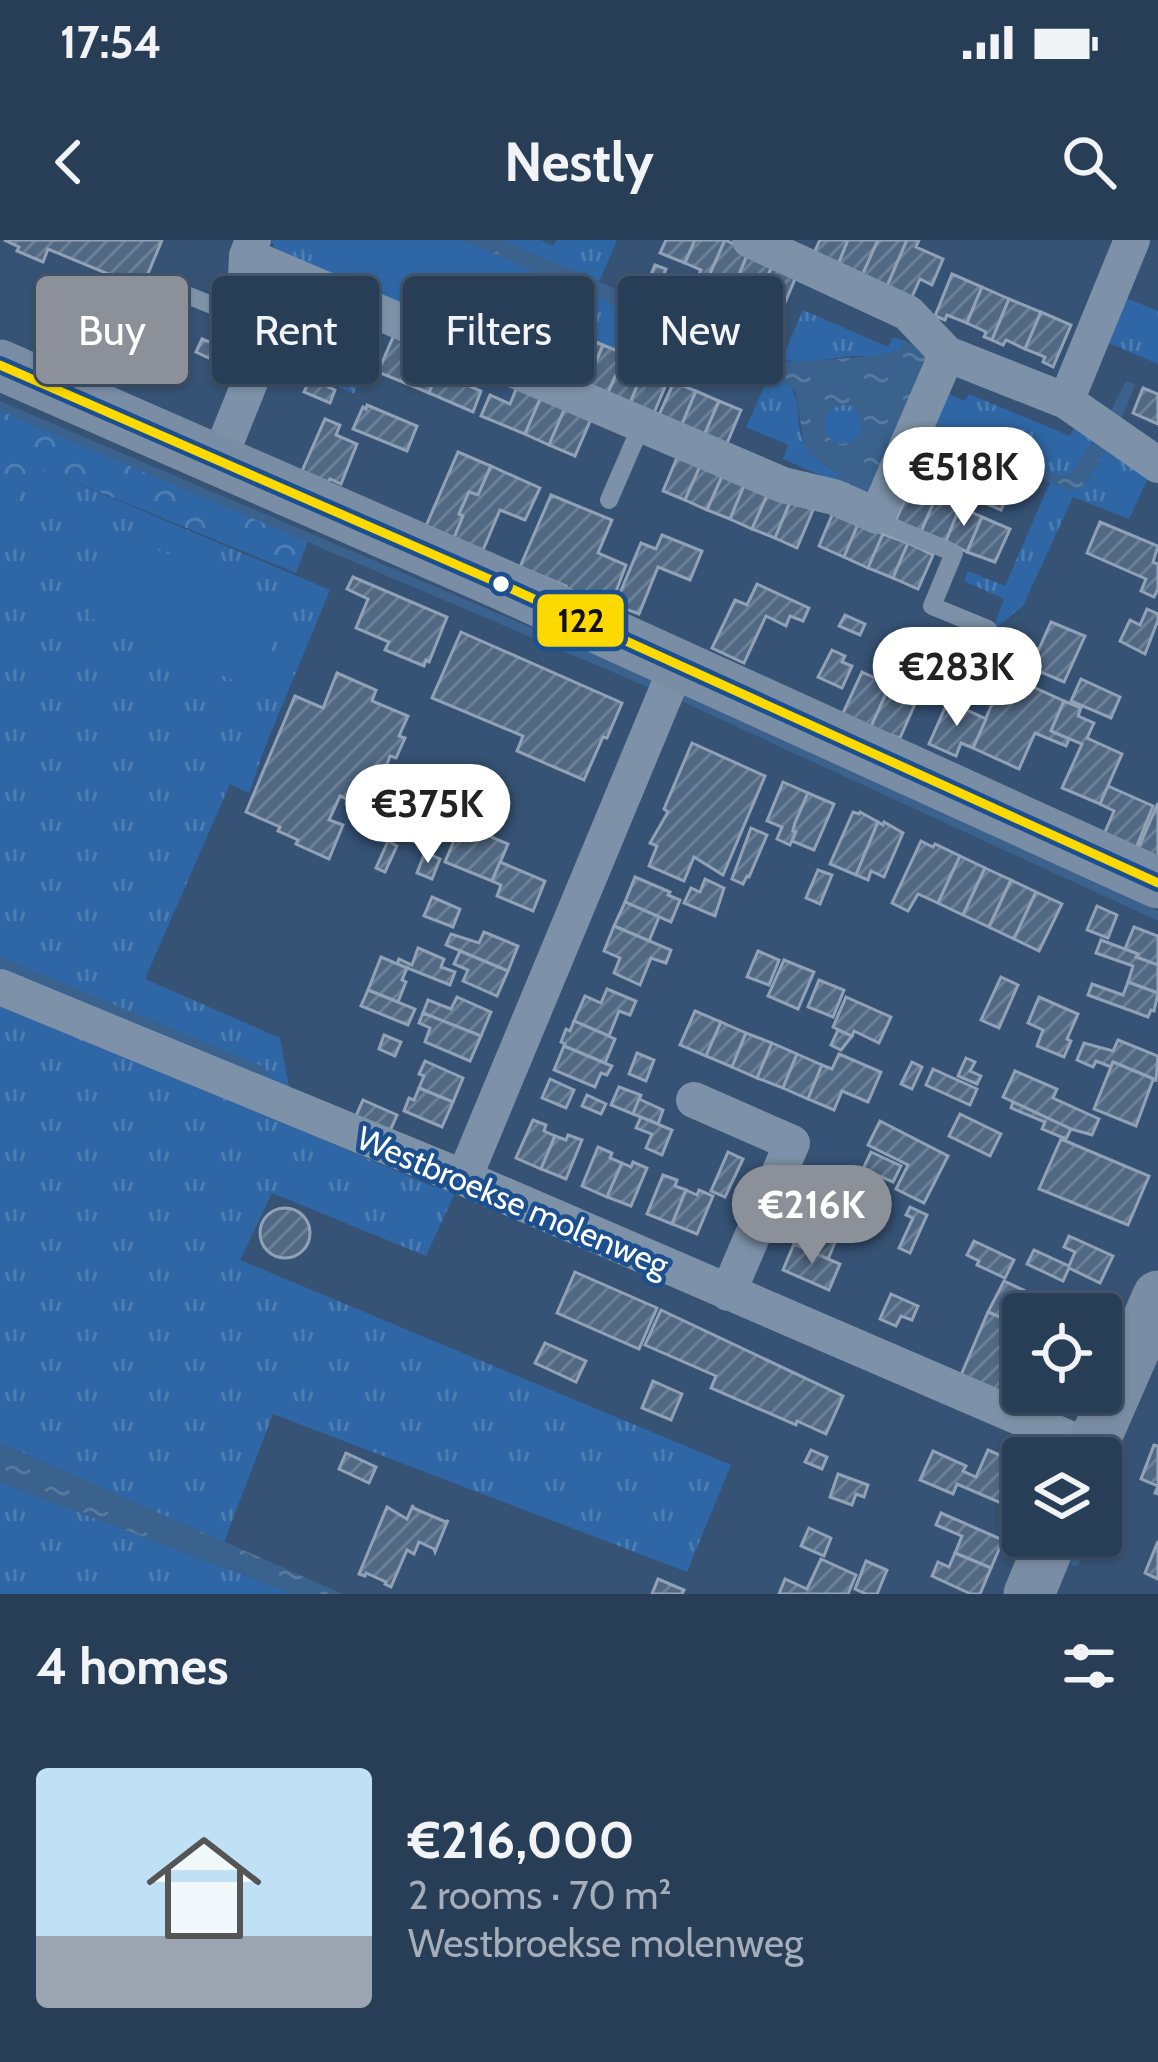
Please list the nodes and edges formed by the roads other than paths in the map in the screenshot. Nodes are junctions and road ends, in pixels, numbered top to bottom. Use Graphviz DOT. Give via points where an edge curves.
graph roads {
  1 [pos="750,240"];
  2 [pos="1132,240"];
  3 [pos="250,248"];
  4 [pos="947,354"];
  5 [pos="0,365"];
  6 [pos="249,384"];
  7 [pos="1092,420"];
  8 [pos="641,426"];
  9 [pos="219,459"];
  10 [pos="1158,465"];
  11 [pos="609,500"];
  12 [pos="877,515"];
  13 [pos="988,629"];
  14 [pos="677,666"];
  15 [pos="1158,883"];
  16 [pos="0,987"];
  17 [pos="694,1100"];
  18 [pos="464,1178"];
  19 [pos="728,1293"];
  20 [pos="1158,1296"];
  21 [pos="1053,1437"];
  22 [pos="1096,1437"];
  23 [pos="1045,1557"];
  24 [pos="1029,1594"];
  1 -- 4 [label="street" via="908,313"];
  2 -- 7 [label="street"];
  3 -- 8 [label="street"];
  4 -- 7 [label="street"];
  4 -- 12 [label="street"];
  5 -- 9 [label="street"];
  6 -- 9 [label="street"];
  7 -- 10 [label="street"];
  8 -- 11 [label="lane"];
  8 -- 12 [label="street"];
  9 -- 14 [label="street"];
  12 -- 13 [label="lane" via="954,553 932,606"];
  14 -- 15 [label="street"];
  14 -- 18 [label="street"];
  16 -- 18 [label="street, Westbroekse molenweg"];
  17 -- 19 [label="street" via="792,1143"];
  18 -- 19 [label="street, Westbroekse molenweg"];
  19 -- 21 [label="street, Westbroekse molenweg"];
  20 -- 22 [label="street"];
  23 -- 24 [label="street"];
}
